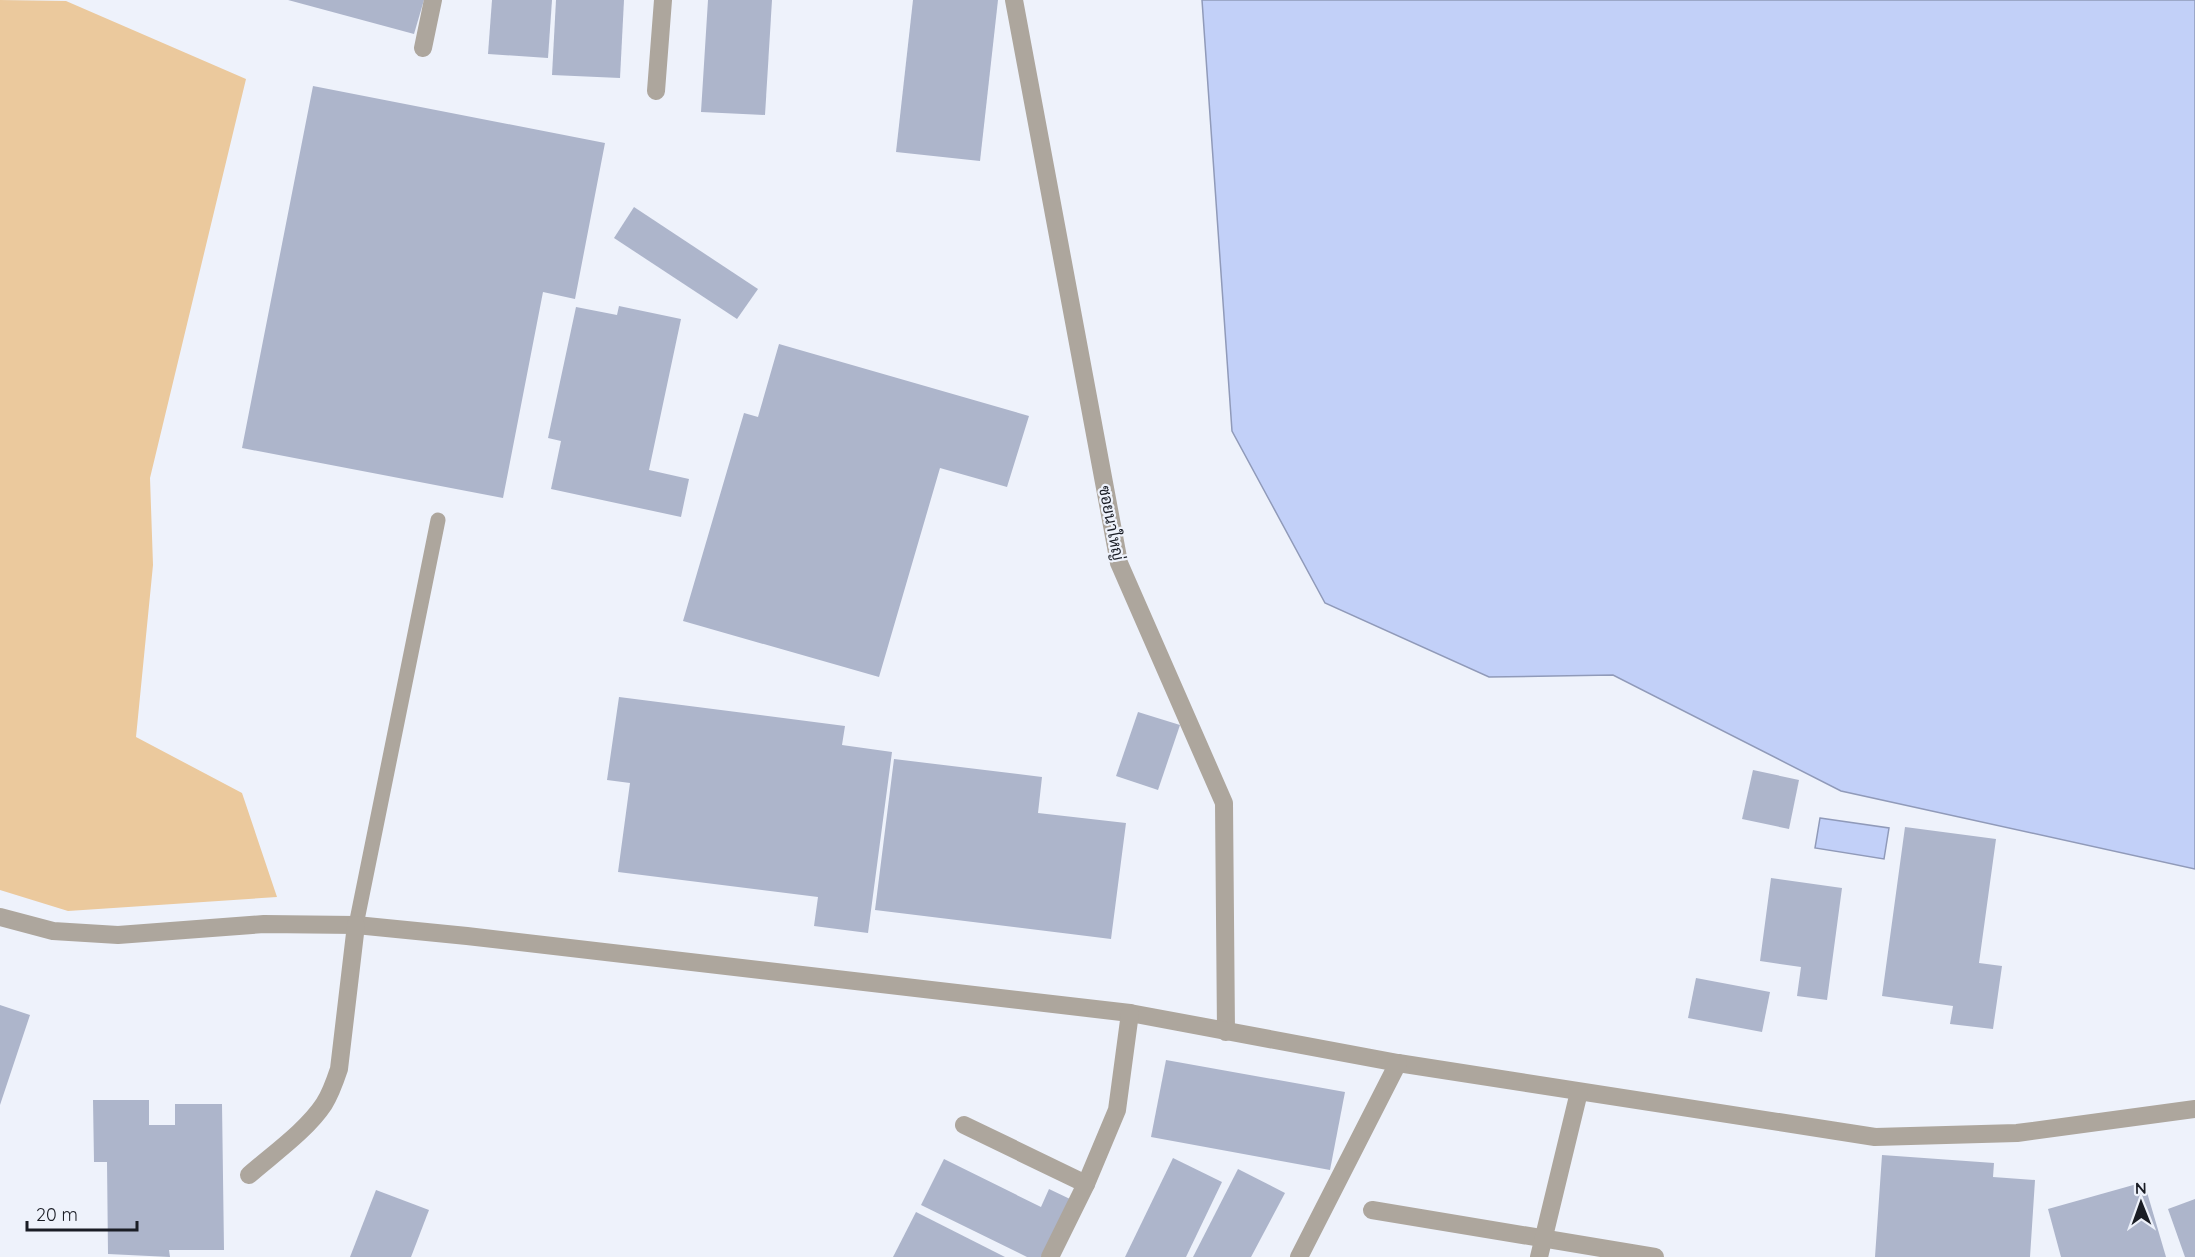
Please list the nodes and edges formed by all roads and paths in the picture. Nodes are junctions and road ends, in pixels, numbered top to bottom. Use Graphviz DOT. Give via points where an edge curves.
graph roads {
  1 [pos="434,0"];
  2 [pos="663,0"];
  3 [pos="1014,0"];
  4 [pos="423,48"];
  5 [pos="656,91"];
  6 [pos="438,520"];
  7 [pos="0,917"];
  8 [pos="356,925"];
  9 [pos="1130,1013"];
  10 [pos="1226,1032"];
  11 [pos="1398,1064"];
  12 [pos="1579,1092"];
  13 [pos="2195,1109"];
  14 [pos="964,1125"];
  15 [pos="249,1175"];
  16 [pos="1086,1184"];
  17 [pos="1372,1210"];
  18 [pos="1544,1238"];
  19 [pos="1050,1257"];
  20 [pos="1299,1257"];
  21 [pos="1539,1257"];
  22 [pos="1655,1257"];
  1 -- 4 [label="street"];
  2 -- 5 [label="street"];
  3 -- 10 [label="street, ซอยนาใหญ่" via="1119,563 1224,803"];
  6 -- 8 [label="lane"];
  7 -- 8 [label="street" via="53,931 118,935 264,924"];
  8 -- 9 [label="street"];
  8 -- 15 [label="street" via="339,1069 333,1088 305,1126"];
  9 -- 10 [label="street"];
  9 -- 16 [label="street" via="1117,1110"];
  10 -- 11 [label="street"];
  11 -- 12 [label="street"];
  11 -- 20 [label="street"];
  12 -- 13 [label="street" via="1875,1137 2018,1133"];
  12 -- 18 [label="street"];
  14 -- 16 [label="street"];
  16 -- 19 [label="street"];
  17 -- 18 [label="street"];
  18 -- 21 [label="street"];
  18 -- 22 [label="street"];
}
